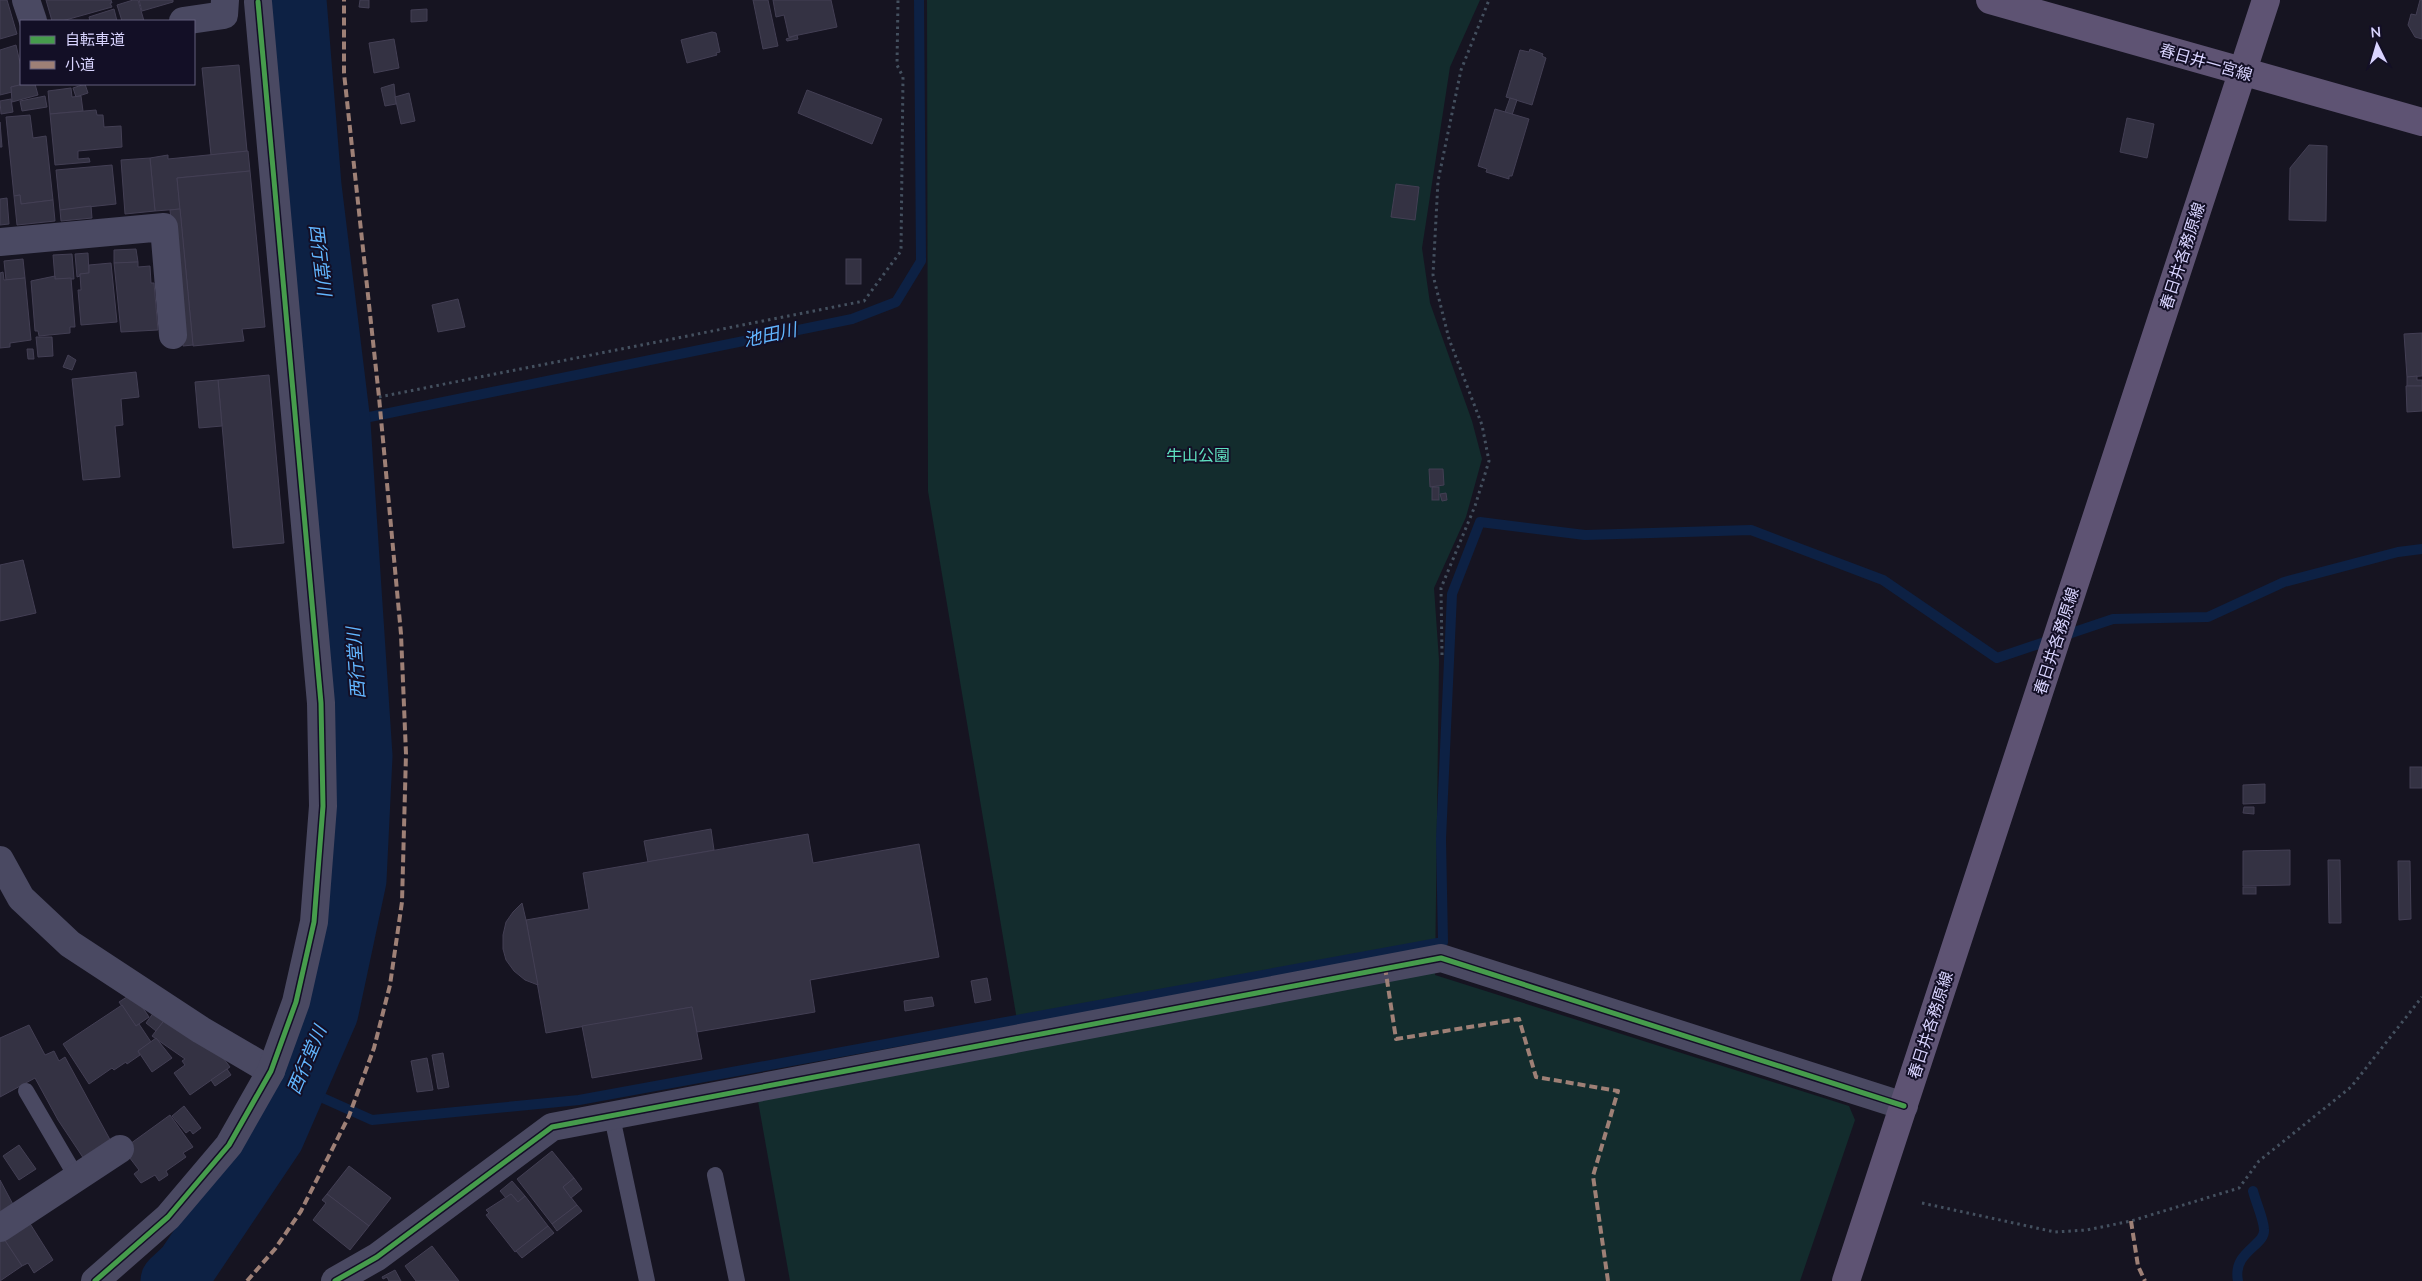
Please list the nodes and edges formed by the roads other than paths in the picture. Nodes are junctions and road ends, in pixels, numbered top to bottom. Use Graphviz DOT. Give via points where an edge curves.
graph roads {
  1 [pos="26,0"];
  2 [pos="225,0"];
  3 [pos="1990,0"];
  4 [pos="2266,0"];
  5 [pos="258,2"];
  6 [pos="33,20"];
  7 [pos="190,20"];
  8 [pos="2242,73"];
  9 [pos="2422,122"];
  10 [pos="0,242"];
  11 [pos="173,335"];
  12 [pos="0,860"];
  13 [pos="271,1071"];
  14 [pos="26,1092"];
  15 [pos="1904,1106"];
  16 [pos="612,1117"];
  17 [pos="120,1149"];
  18 [pos="715,1175"];
  19 [pos="77,1178"];
  20 [pos="0,1228"];
  21 [pos="95,1281"];
  22 [pos="335,1281"];
  23 [pos="647,1281"];
  24 [pos="737,1281"];
  25 [pos="1846,1281"];
  1 -- 6 [label="street"];
  2 -- 7 [label="street" via="224,15"];
  3 -- 8 [label="main road, 春日井一宮線"];
  4 -- 8 [label="main road, 春日井各務原線"];
  5 -- 13 [label="street" via="321,702 323,806 314,922 296,1002"];
  8 -- 9 [label="main road, 春日井一宮線"];
  8 -- 15 [label="main road, 春日井各務原線"];
  10 -- 11 [label="street" via="164,227"];
  12 -- 13 [label="street" via="21,898 70,944 201,1030"];
  13 -- 21 [label="street" via="223,1152 168,1217"];
  14 -- 19 [label="lane"];
  15 -- 16 [label="street" via="1441,958"];
  15 -- 25 [label="main road, 春日井各務原線"];
  16 -- 22 [label="street" via="552,1127 377,1257"];
  16 -- 23 [label="lane"];
  17 -- 19 [label="street"];
  18 -- 24 [label="lane"];
  19 -- 20 [label="street"];
}
